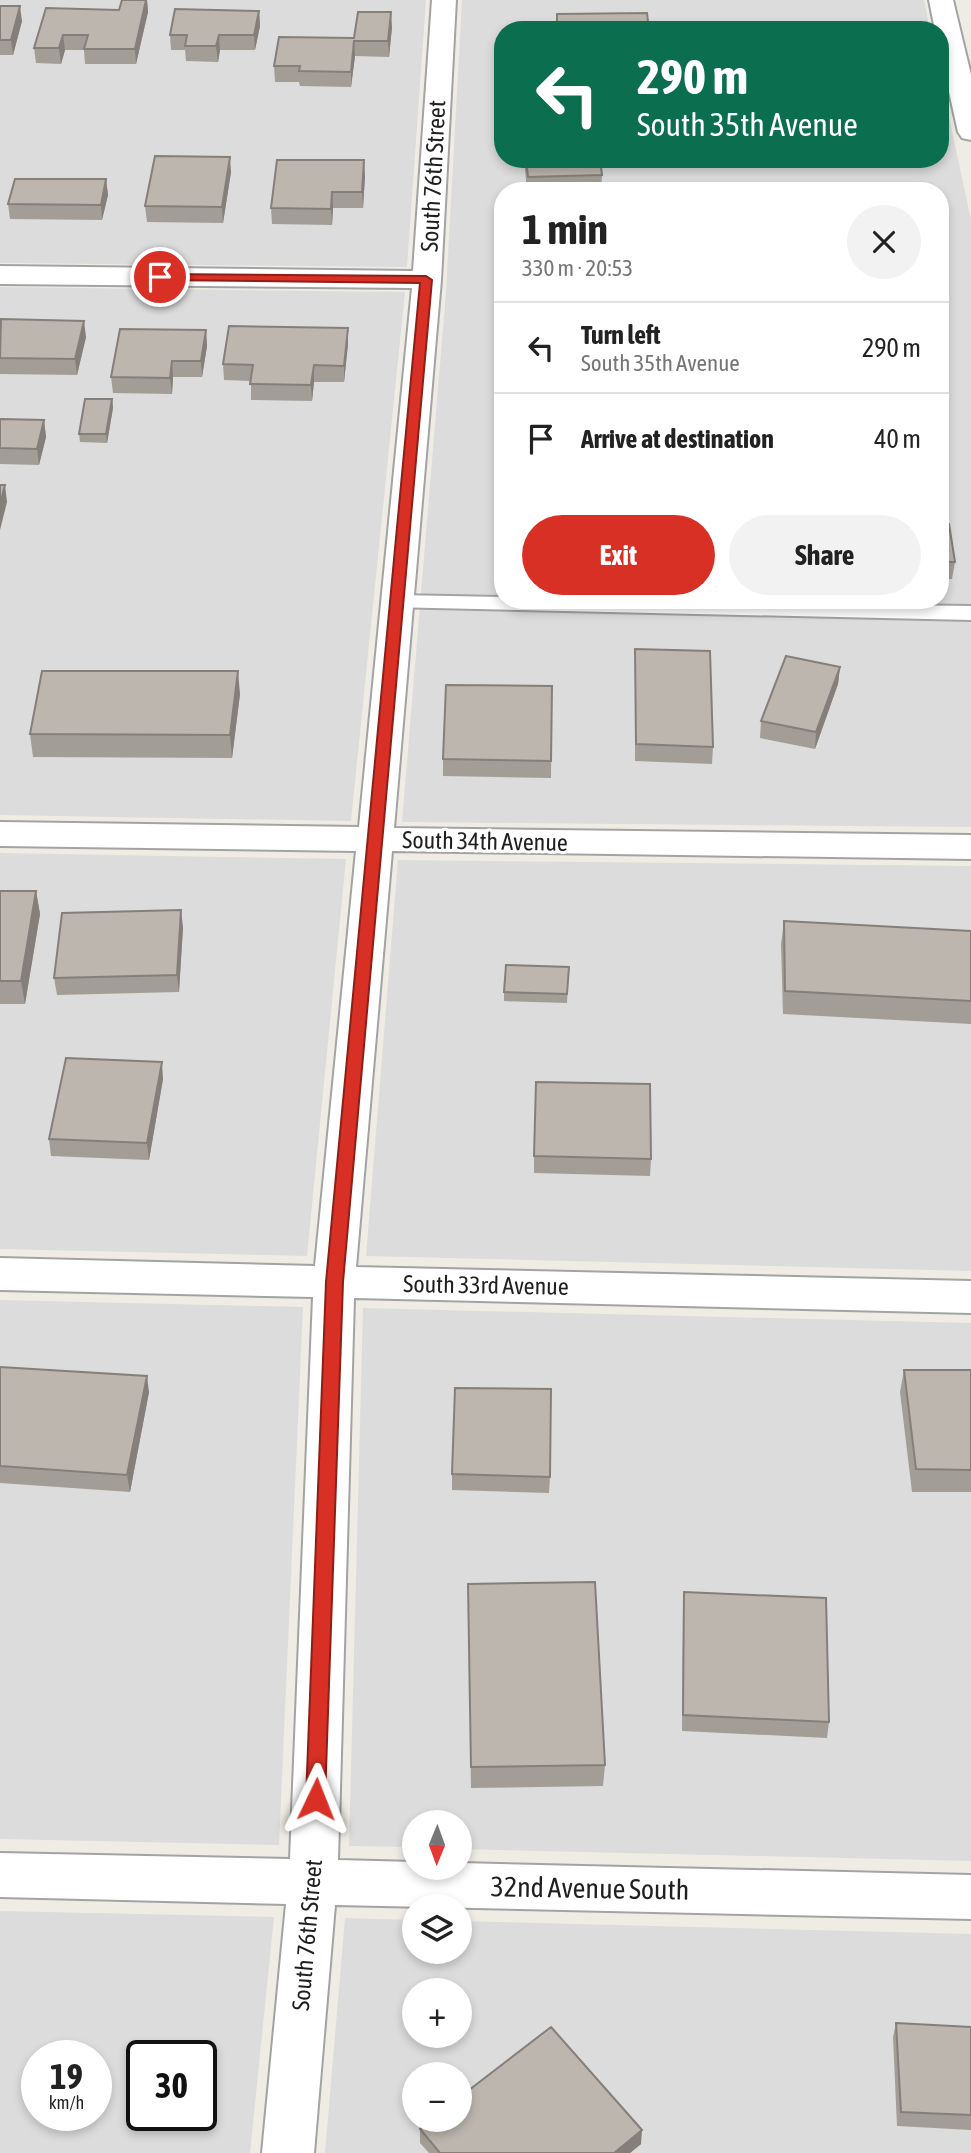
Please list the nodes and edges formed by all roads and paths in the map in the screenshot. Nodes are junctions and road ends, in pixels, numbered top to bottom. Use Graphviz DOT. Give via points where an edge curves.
graph roads {
  1 [pos="444,0"];
  2 [pos="942,0"];
  3 [pos="947,21"];
  4 [pos="949,32"];
  5 [pos="971,132"];
  6 [pos="0,275"];
  7 [pos="426,280"];
  8 [pos="397,602"];
  9 [pos="494,604"];
  10 [pos="762,609"];
  11 [pos="971,613"];
  12 [pos="0,834"];
  13 [pos="374,840"];
  14 [pos="971,846"];
  15 [pos="0,1274"];
  16 [pos="334,1282"];
  17 [pos="971,1297"];
  18 [pos="0,1875"];
  19 [pos="313,1881"];
  20 [pos="971,1897"];
  21 [pos="288,2153"];
  1 -- 7 [label="street, South 76th Street"];
  2 -- 3 [label="street"];
  4 -- 5 [label="street"];
  6 -- 7 [label="street"];
  7 -- 8 [label="street, South 76th Street"];
  8 -- 9 [label="lane"];
  8 -- 13 [label="street, South 76th Street"];
  10 -- 11 [label="lane"];
  12 -- 13 [label="street, South 34th Avenue"];
  13 -- 14 [label="street, South 34th Avenue"];
  13 -- 16 [label="street, South 76th Street"];
  15 -- 16 [label="street, South 33rd Avenue"];
  16 -- 17 [label="street, South 33rd Avenue"];
  16 -- 19 [label="street, South 76th Street"];
  18 -- 19 [label="street, 32nd Avenue South"];
  19 -- 20 [label="street, 32nd Avenue South"];
  19 -- 21 [label="street, South 76th Street"];
}
